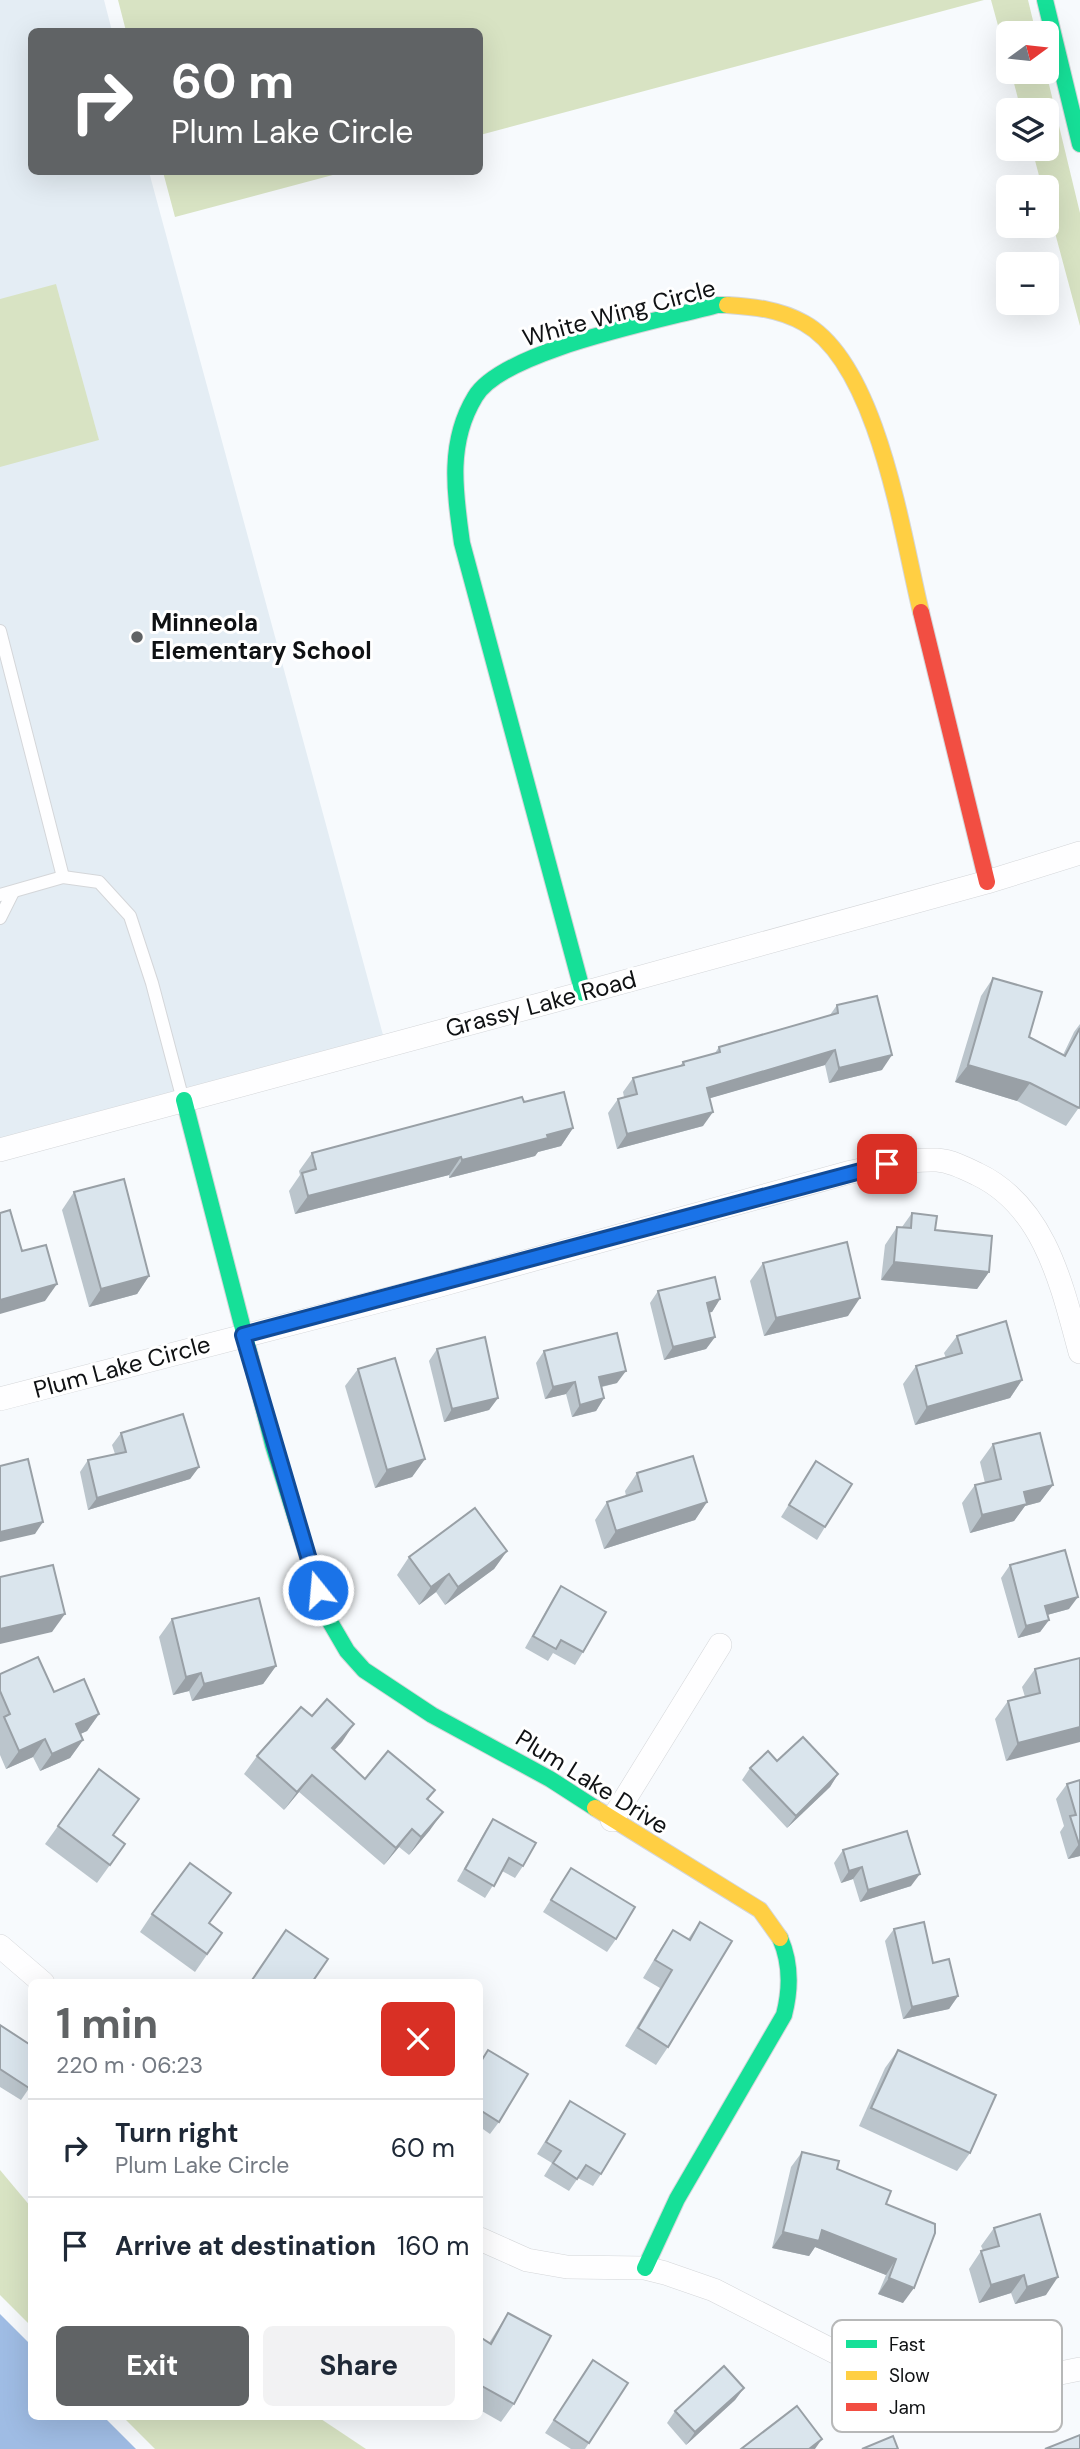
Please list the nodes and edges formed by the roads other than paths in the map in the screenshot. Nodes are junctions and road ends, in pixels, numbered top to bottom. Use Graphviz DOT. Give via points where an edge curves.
graph roads {
  1 [pos="1045,0"];
  2 [pos="1080,144"];
  3 [pos="0,631"];
  4 [pos="1080,853"];
  5 [pos="63,877"];
  6 [pos="987,882"];
  7 [pos="6,894"];
  8 [pos="0,918"];
  9 [pos="583,993"];
  10 [pos="184,1100"];
  11 [pos="0,1150"];
  12 [pos="243,1335"];
  13 [pos="1080,1352"];
  14 [pos="0,1399"];
  15 [pos="720,1645"];
  16 [pos="612,1820"];
  17 [pos="0,1946"];
  18 [pos="38,1979"];
  19 [pos="483,2240"];
  20 [pos="645,2268"];
  21 [pos="832,2350"];
  22 [pos="1080,2370"];
  23 [pos="1062,2373"];
  1 -- 2 [label="street"];
  3 -- 5 [label="lane"];
  4 -- 6 [label="street, Grassy Lake Road"];
  5 -- 7 [label="lane"];
  5 -- 10 [label="lane" via="99,882 130,916"];
  6 -- 9 [label="street, Grassy Lake Road"];
  6 -- 9 [label="street, White Wing Circle" via="881,448 853,374 833,347 807,324 785,313 717,305 565,346 507,368 487,381 462,425 454,482 461,543"];
  7 -- 8 [label="lane"];
  9 -- 10 [label="street, Grassy Lake Road"];
  10 -- 11 [label="street, Grassy Lake Road"];
  10 -- 12 [label="street, Plum Lake Circle"];
  12 -- 13 [label="street, Plum Lake Circle" via="847,1172 906,1160 940,1160 992,1181 1021,1206 1058,1273"];
  12 -- 14 [label="street, Plum Lake Circle"];
  12 -- 16 [label="street, Plum Lake Drive" via="326,1615 347,1651 364,1670 432,1715 550,1779"];
  15 -- 16 [label="street"];
  16 -- 20 [label="street, Plum Lake Drive" via="760,1910 781,1939 788,1961 790,1993 784,2015 677,2199"];
  17 -- 18 [label="street"];
  19 -- 20 [label="street" via="527,2260 567,2267"];
  20 -- 21 [label="street" via="714,2290"];
  22 -- 23 [label="street"];
}
